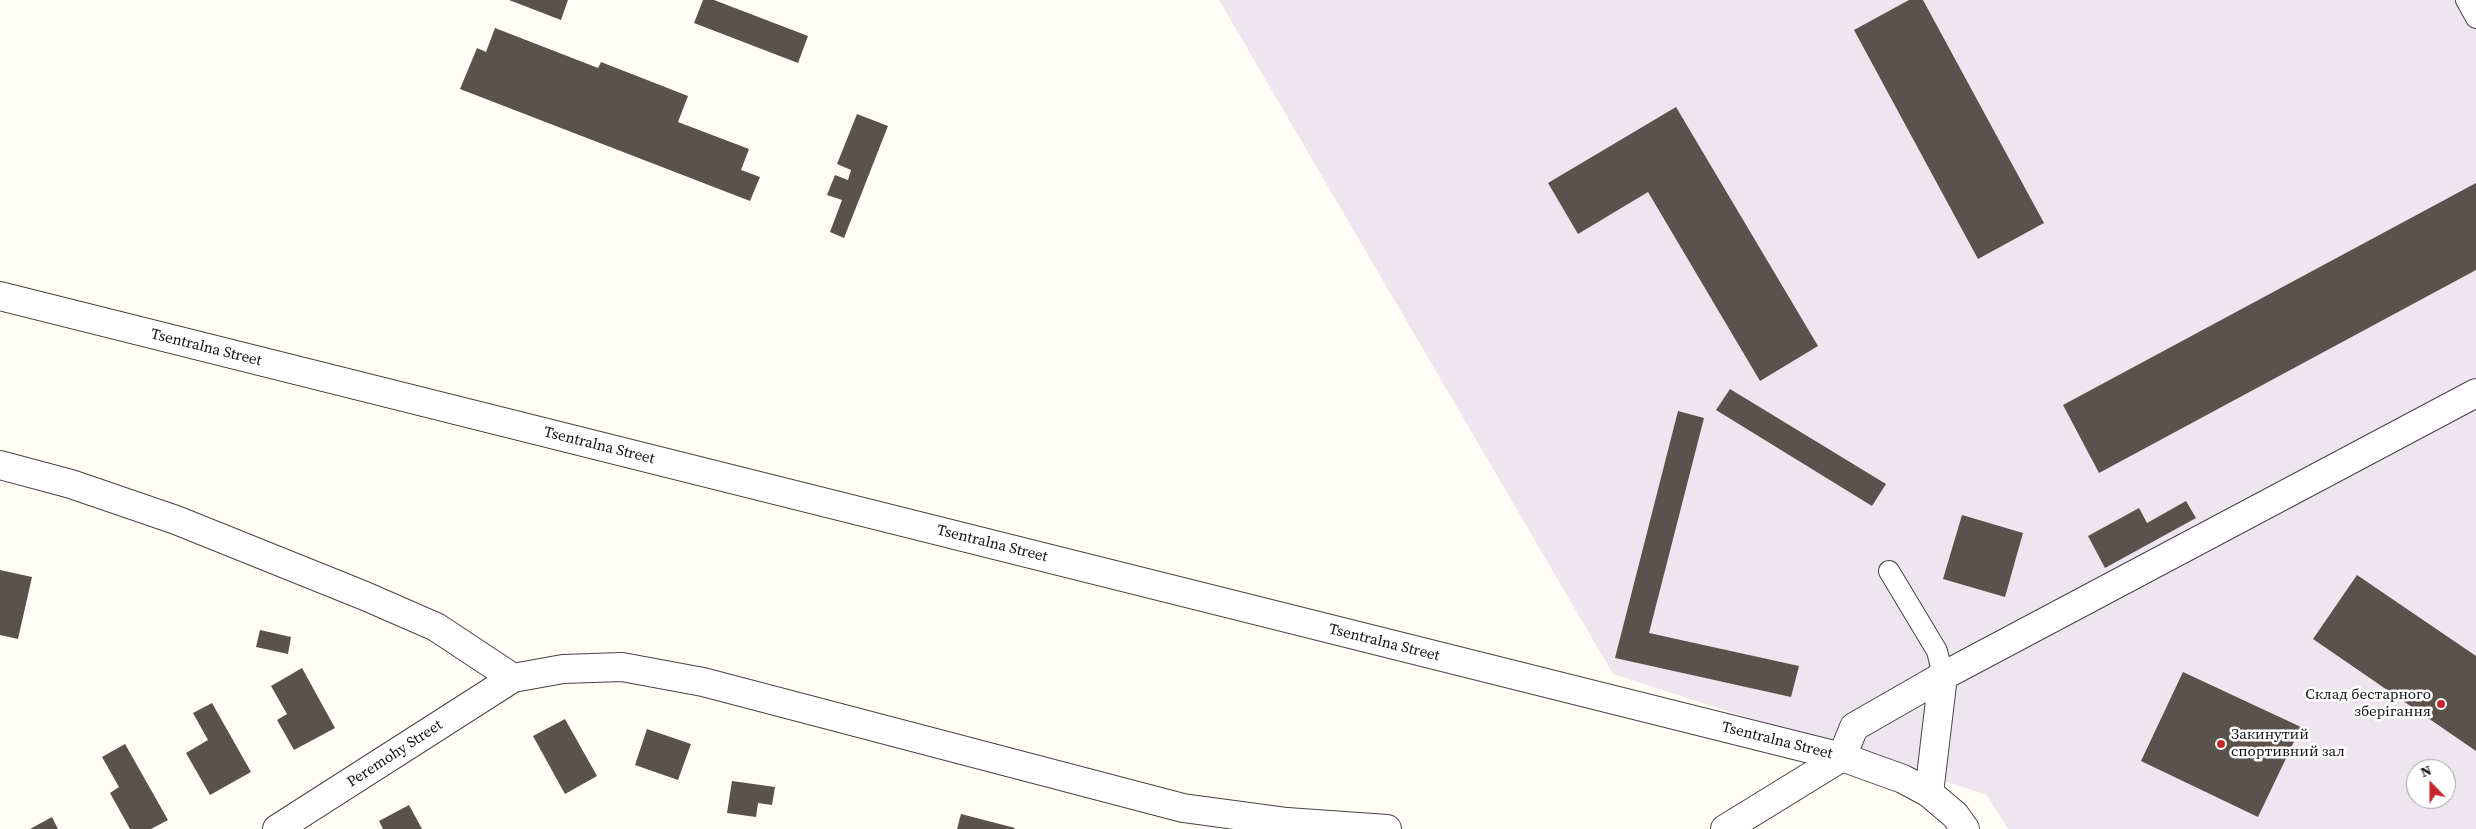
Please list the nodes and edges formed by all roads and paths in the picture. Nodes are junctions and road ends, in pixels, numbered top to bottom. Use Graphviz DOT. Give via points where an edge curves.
graph roads {
  1 [pos="2466,0"];
  2 [pos="2476,18"];
  3 [pos="0,296"];
  4 [pos="2476,393"];
  5 [pos="0,465"];
  6 [pos="1889,571"];
  7 [pos="1943,676"];
  8 [pos="513,678"];
  9 [pos="1842,757"];
  10 [pos="1929,793"];
  11 [pos="277,829"];
  12 [pos="1387,829"];
  13 [pos="1725,829"];
  14 [pos="1965,829"];
  1 -- 2 [label="lane"];
  3 -- 9 [label="street, Tsentralna Street"];
  4 -- 7 [label="street"];
  5 -- 8 [label="street" via="71,484 176,520 365,596 436,627"];
  6 -- 7 [label="lane" via="1937,651"];
  7 -- 9 [label="street" via="1854,727"];
  7 -- 10 [label="street"];
  8 -- 11 [label="street, Peremohy Street"];
  8 -- 12 [label="street" via="563,669 622,667 703,682 1183,808 1287,822"];
  9 -- 10 [label="street, Tsentralna Street" via="1903,779"];
  9 -- 13 [label="street"];
  10 -- 14 [label="street, Tsentralna Street" via="1955,815"];
}
